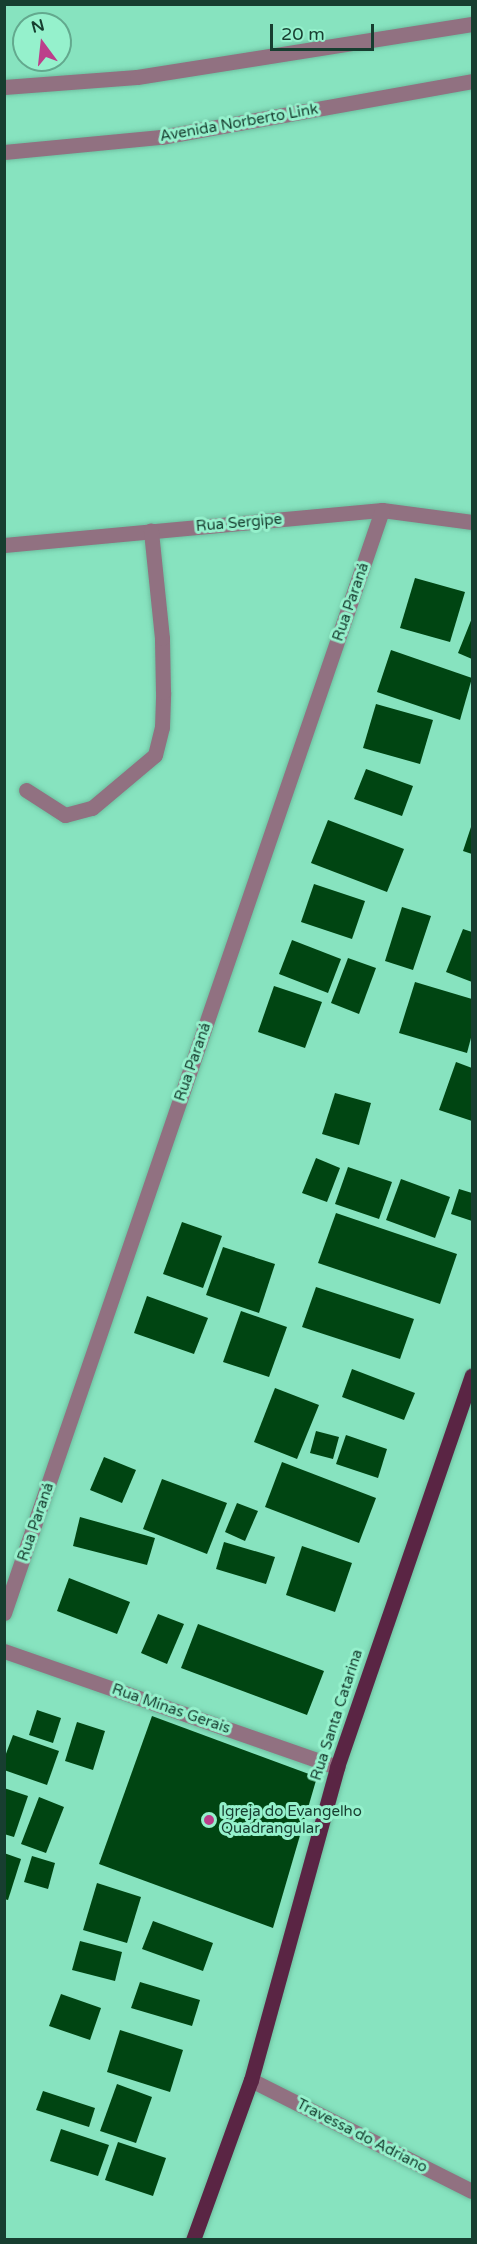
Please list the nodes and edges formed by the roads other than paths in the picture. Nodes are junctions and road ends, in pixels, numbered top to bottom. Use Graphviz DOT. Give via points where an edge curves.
graph roads {
  1 [pos="472,24"];
  2 [pos="472,81"];
  3 [pos="4,87"];
  4 [pos="4,152"];
  5 [pos="382,510"];
  6 [pos="472,522"];
  7 [pos="151,531"];
  8 [pos="4,544"];
  9 [pos="26,790"];
  10 [pos="472,1376"];
  11 [pos="4,1613"];
  12 [pos="4,1651"];
  13 [pos="337,1767"];
  14 [pos="251,2080"];
  15 [pos="472,2191"];
  16 [pos="193,2240"];
  1 -- 3 [label="street" via="137,77"];
  2 -- 4 [label="street, Avenida Norberto Link" via="161,137"];
  5 -- 6 [label="street, Rua Sergipe"];
  5 -- 7 [label="street, Rua Sergipe"];
  5 -- 11 [label="street, Rua Paraná"];
  7 -- 8 [label="street, Rua Sergipe"];
  7 -- 9 [label="street" via="162,638 163,692 162,727 155,755 92,808 64,815"];
  10 -- 13 [label="main road, Rua Santa Catarina"];
  12 -- 13 [label="street, Rua Minas Gerais"];
  13 -- 14 [label="main road, Rua Santa Catarina"];
  14 -- 15 [label="street, Travessa do Adriano"];
  14 -- 16 [label="main road, Rua Santa Catarina"];
}
